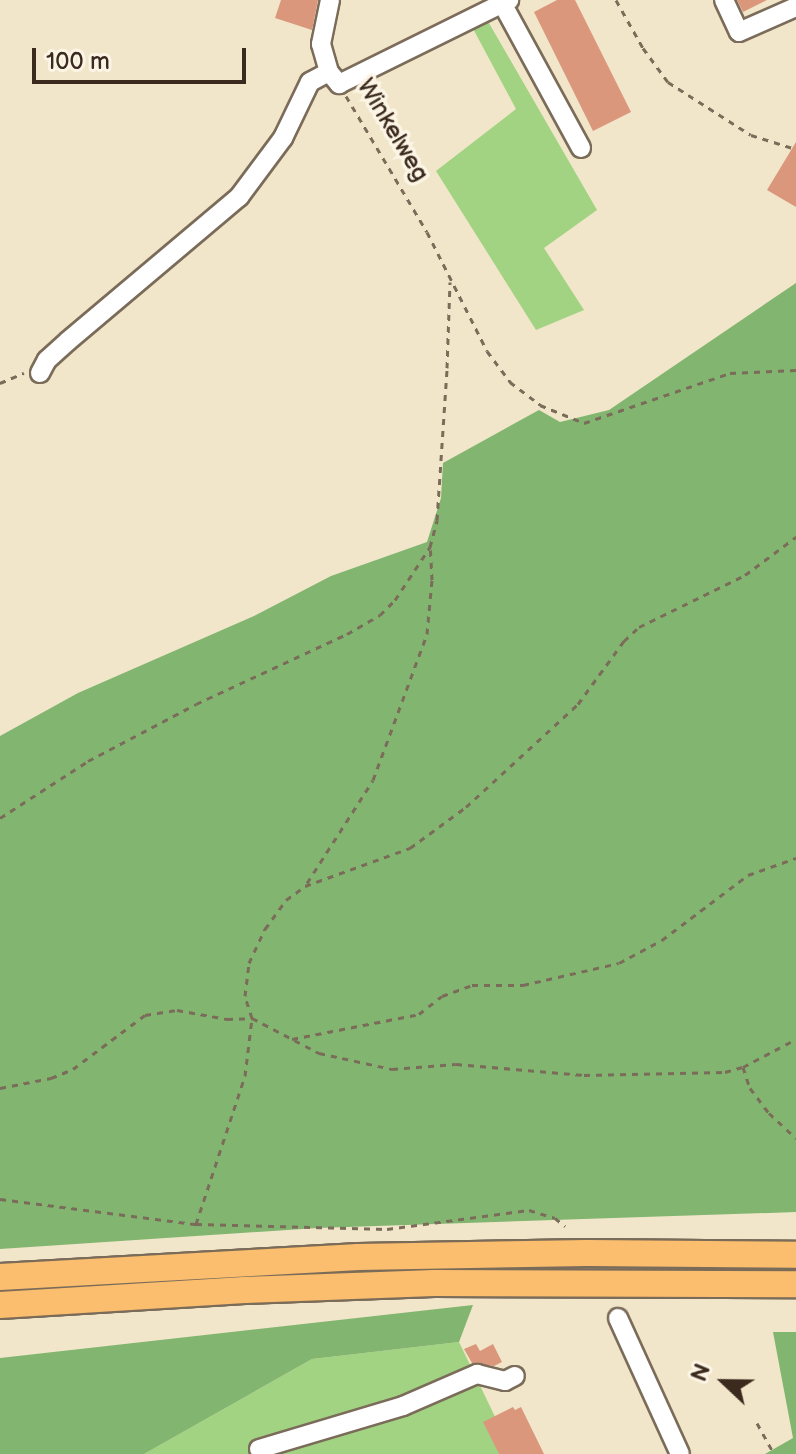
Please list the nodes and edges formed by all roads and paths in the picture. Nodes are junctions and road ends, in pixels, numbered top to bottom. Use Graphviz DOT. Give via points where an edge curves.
graph roads {
  1 [pos="330,0"];
  2 [pos="616,0"];
  3 [pos="724,0"];
  4 [pos="498,3"];
  5 [pos="796,7"];
  6 [pos="334,78"];
  7 [pos="581,148"];
  8 [pos="796,149"];
  9 [pos="450,278"];
  10 [pos="796,370"];
  11 [pos="40,373"];
  12 [pos="0,383"];
  13 [pos="796,537"];
  14 [pos="430,547"];
  15 [pos="0,818"];
  16 [pos="796,858"];
  17 [pos="305,886"];
  18 [pos="252,1018"];
  19 [pos="292,1039"];
  20 [pos="796,1039"];
  21 [pos="743,1067"];
  22 [pos="0,1088"];
  23 [pos="796,1138"];
  24 [pos="0,1199"];
  25 [pos="196,1224"];
  26 [pos="565,1226"];
  27 [pos="796,1255"];
  28 [pos="0,1277"];
  29 [pos="796,1284"];
  30 [pos="0,1305"];
  31 [pos="618,1318"];
  32 [pos="515,1376"];
  33 [pos="757,1423"];
  34 [pos="259,1449"];
  35 [pos="680,1454"];
  36 [pos="774,1454"];
  1 -- 6 [label="street, Winkelweg" via="321,44"];
  2 -- 8 [label="path" via="668,82 751,135"];
  3 -- 5 [label="street" via="739,32"];
  4 -- 6 [label="street"];
  4 -- 7 [label="street"];
  6 -- 9 [label="path, Winkelweg"];
  6 -- 11 [label="street" via="310,82 283,138 239,197 68,341"];
  9 -- 10 [label="path, Winkelweg" via="487,351 510,382 540,405 584,423 730,373"];
  9 -- 14 [label="path, Winkelweg" via="437,509"];
  11 -- 12 [label="path" via="23,373"];
  13 -- 17 [label="path" via="745,575 639,627 578,704 433,832 410,848"];
  14 -- 15 [label="path" via="380,615 88,761"];
  14 -- 17 [label="path" via="427,634 373,780"];
  16 -- 19 [label="path" via="748,875 662,940 619,963 523,985 472,985 442,996 419,1014"];
  17 -- 18 [label="path" via="286,900 249,963 245,996"];
  18 -- 19 [label="path"];
  18 -- 22 [label="path" via="177,1010 145,1015 73,1069"];
  18 -- 25 [label="path" via="245,1076"];
  19 -- 21 [label="path" via="319,1053 392,1069 456,1064 584,1075 725,1072"];
  20 -- 21 [label="path"];
  21 -- 23 [label="path" via="750,1088"];
  24 -- 25 [label="path"];
  25 -- 26 [label="path" via="374,1230 529,1210"];
  27 -- 28 [label="highway" via="358,1257"];
  29 -- 30 [label="highway" via="373,1285"];
  31 -- 35 [label="street"];
  32 -- 34 [label="street" via="505,1381 477,1374 403,1406"];
  33 -- 36 [label="path"];
}
